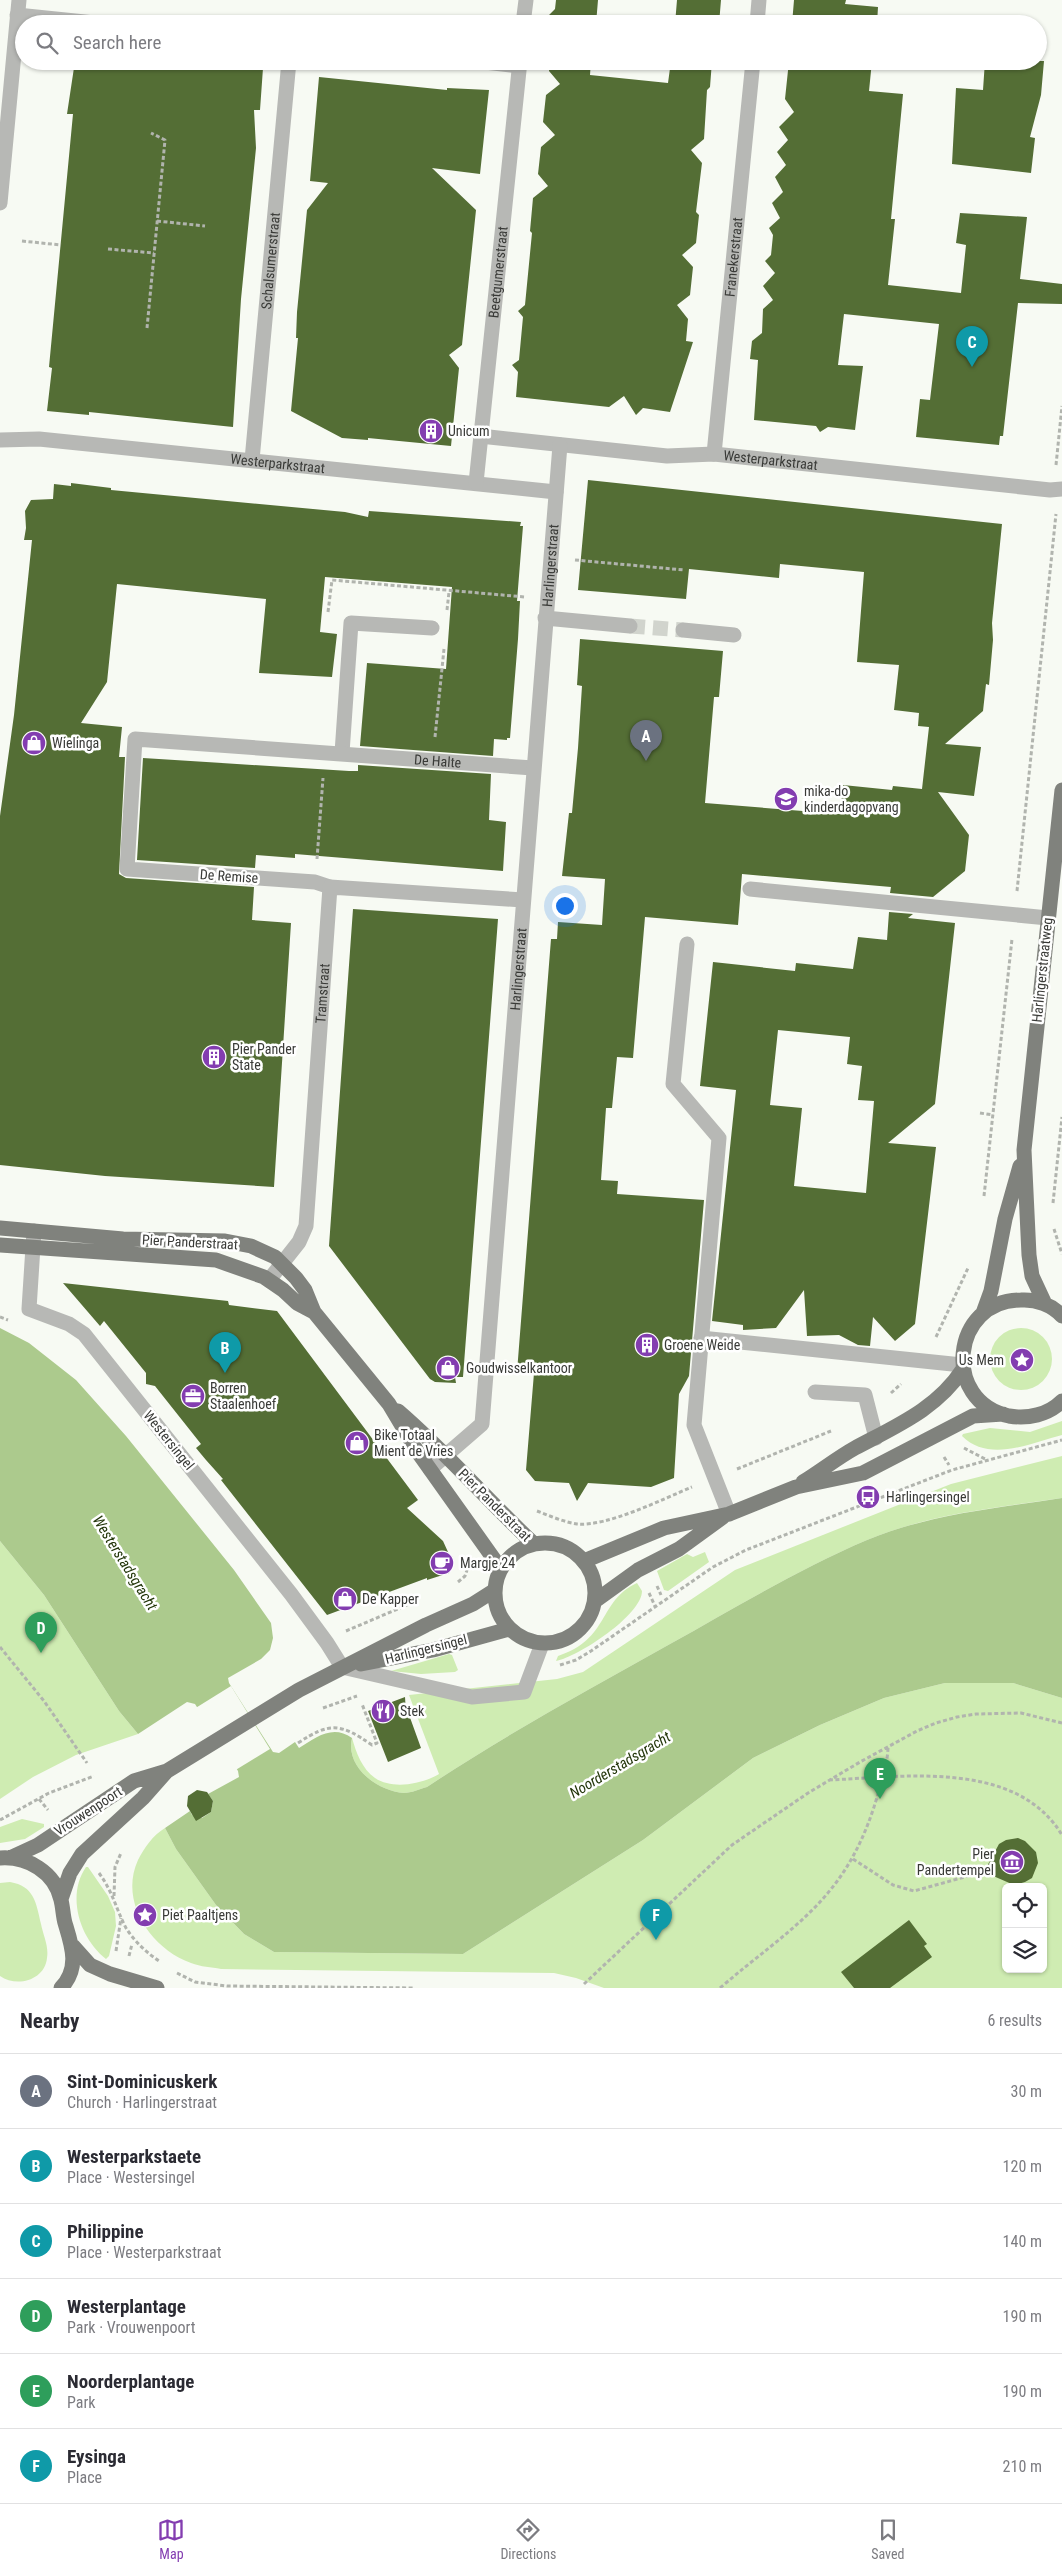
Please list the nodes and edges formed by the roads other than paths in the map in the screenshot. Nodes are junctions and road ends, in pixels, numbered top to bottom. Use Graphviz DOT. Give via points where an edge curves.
graph roads {
  1 [pos="526,0"];
  2 [pos="759,0"];
  3 [pos="18,7"];
  4 [pos="58,15"];
  5 [pos="524,15"];
  6 [pos="758,15"];
  7 [pos="15,40"];
  8 [pos="288,70"];
  9 [pos="518,70"];
  10 [pos="752,70"];
  11 [pos="0,203"];
  12 [pos="480,436"];
  13 [pos="0,440"];
  14 [pos="560,445"];
  15 [pos="714,454"];
  16 [pos="252,460"];
  17 [pos="476,483"];
  18 [pos="1059,489"];
  19 [pos="556,492"];
  20 [pos="545,618"];
  21 [pos="630,626"];
  22 [pos="432,628"];
  23 [pos="683,630"];
  24 [pos="734,635"];
  25 [pos="342,753"];
  26 [pos="533,768"];
  27 [pos="1062,790"];
  28 [pos="127,869"];
  29 [pos="330,887"];
  30 [pos="750,890"];
  31 [pos="523,900"];
  32 [pos="1048,918"];
  33 [pos="687,944"];
  34 [pos="1024,1150"];
  35 [pos="0,1228"];
  36 [pos="34,1232"];
  37 [pos="0,1245"];
  38 [pos="33,1247"];
  39 [pos="282,1264"];
  40 [pos="269,1280"];
  41 [pos="1045,1304"];
  42 [pos="314,1312"];
  43 [pos="983,1313"];
  44 [pos="1062,1316"];
  45 [pos="701,1338"];
  46 [pos="963,1367"];
  47 [pos="815,1392"];
  48 [pos="1061,1403"];
  49 [pos="389,1404"];
  50 [pos="1003,1414"];
  51 [pos="876,1438"];
  52 [pos="446,1455"];
  53 [pos="430,1469"];
  54 [pos="796,1487"];
  55 [pos="728,1514"];
  56 [pos="534,1544"];
  57 [pos="584,1562"];
  58 [pos="501,1569"];
  59 [pos="495,1590"];
  60 [pos="595,1601"];
  61 [pos="509,1629"];
  62 [pos="542,1644"];
  63 [pos="342,1668"];
  64 [pos="214,1740"];
  65 [pos="167,1771"];
  66 [pos="6,1858"];
  67 [pos="61,1899"];
  68 [pos="74,1946"];
  69 [pos="61,1988"];
  70 [pos="157,1988"];
  1 -- 5 [label="street"];
  2 -- 6 [label="street"];
  3 -- 4 [label="street"];
  7 -- 11 [label="street"];
  8 -- 16 [label="street, Schalsumerstraat"];
  9 -- 12 [label="street, Beetgumerstraat"];
  10 -- 15 [label="street, Franekerstraat"];
  12 -- 14 [label="street, Westerparkstraat"];
  12 -- 17 [label="street, Beetgumerstraat"];
  13 -- 16 [label="street, Westerparkstraat" via="39,439"];
  14 -- 15 [label="street, Westerparkstraat" via="667,456"];
  14 -- 19 [label="street, Harlingerstraat"];
  15 -- 18 [label="street, Westerparkstraat"];
  16 -- 17 [label="street, Westerparkstraat"];
  17 -- 19 [label="street, Westerparkstraat"];
  19 -- 20 [label="street, Harlingerstraat"];
  20 -- 21 [label="street"];
  20 -- 26 [label="street, Harlingerstraat"];
  22 -- 25 [label="street" via="351,623"];
  23 -- 24 [label="street"];
  25 -- 26 [label="street, De Halte"];
  25 -- 28 [label="street, De Halte" via="135,739"];
  26 -- 31 [label="street, Harlingerstraat"];
  27 -- 32 [label="main road, Harlingerstraatweg"];
  28 -- 29 [label="street, De Remise" via="315,882"];
  29 -- 31 [label="street"];
  29 -- 39 [label="street, Tramstraat" via="306,1226 299,1242"];
  30 -- 32 [label="street"];
  31 -- 52 [label="street, Harlingerstraat" via="482,1424"];
  32 -- 34 [label="main road, Harlingerstraatweg"];
  33 -- 45 [label="street" via="673,1084 719,1138"];
  34 -- 41 [label="main road, Harlingerstraatweg" via="1028,1255 1035,1283"];
  34 -- 43 [label="main road, Harlingerstraatweg"];
  35 -- 36 [label="main road"];
  36 -- 38 [label="street, Westersingel"];
  36 -- 39 [label="main road, Pier Panderstraat" via="225,1242 251,1246 275,1257"];
  37 -- 38 [label="main road"];
  38 -- 40 [label="main road, Pier Panderstraat" via="216,1260 242,1267"];
  38 -- 63 [label="street, Westersingel" via="29,1309 69,1324 84,1334 328,1643"];
  39 -- 40 [label="street, Tramstraat"];
  39 -- 42 [label="main road, Pier Panderstraat" via="305,1290"];
  40 -- 42 [label="main road, Pier Panderstraat" via="297,1304"];
  41 -- 43 [label="main road" via="1013,1300 997,1304"];
  41 -- 44 [label="main road"];
  42 -- 49 [label="main road, Pier Panderstraat"];
  43 -- 46 [label="main road" via="966,1336"];
  45 -- 46 [label="street"];
  45 -- 55 [label="street" via="694,1425"];
  46 -- 50 [label="main road" via="976,1397 988,1408"];
  46 -- 51 [label="main road" via="952,1385 928,1406"];
  47 -- 51 [label="street" via="865,1394"];
  48 -- 50 [label="main road" via="1032,1416"];
  49 -- 52 [label="main road, Pier Panderstraat"];
  49 -- 53 [label="main road, Pier Panderstraat"];
  50 -- 54 [label="main road" via="973,1416 863,1472"];
  51 -- 54 [label="main road"];
  52 -- 53 [label="street, Harlingerstraat"];
  52 -- 56 [label="main road, Pier Panderstraat"];
  53 -- 58 [label="main road, Pier Panderstraat"];
  54 -- 55 [label="main road"];
  55 -- 57 [label="main road" via="664,1528"];
  55 -- 60 [label="main road"];
  56 -- 57 [label="main road" via="562,1546"];
  56 -- 58 [label="main road" via="510,1558"];
  57 -- 60 [label="main road" via="594,1580"];
  58 -- 59 [label="main road"];
  59 -- 61 [label="main road" via="497,1607"];
  59 -- 63 [label="main road, Harlingersingel"];
  60 -- 62 [label="main road" via="588,1620 576,1632 562,1640"];
  61 -- 62 [label="main road" via="524,1639"];
  61 -- 63 [label="main road, Harlingersingel" via="433,1650"];
  62 -- 63 [label="street" via="524,1692 472,1697"];
  63 -- 64 [label="main road, Harlingersingel"];
  64 -- 65 [label="main road, Vrouwenpoort"];
  65 -- 66 [label="main road, Vrouwenpoort" via="134,1781 38,1845"];
  65 -- 67 [label="main road, Vrouwenpoort" via="82,1854 70,1873"];
  66 -- 67 [label="main road" via="30,1863 40,1869 55,1886"];
  67 -- 68 [label="main road" via="64,1921"];
  68 -- 69 [label="main road" via="70,1974"];
  68 -- 70 [label="main road" via="90,1964 110,1974"];
}
